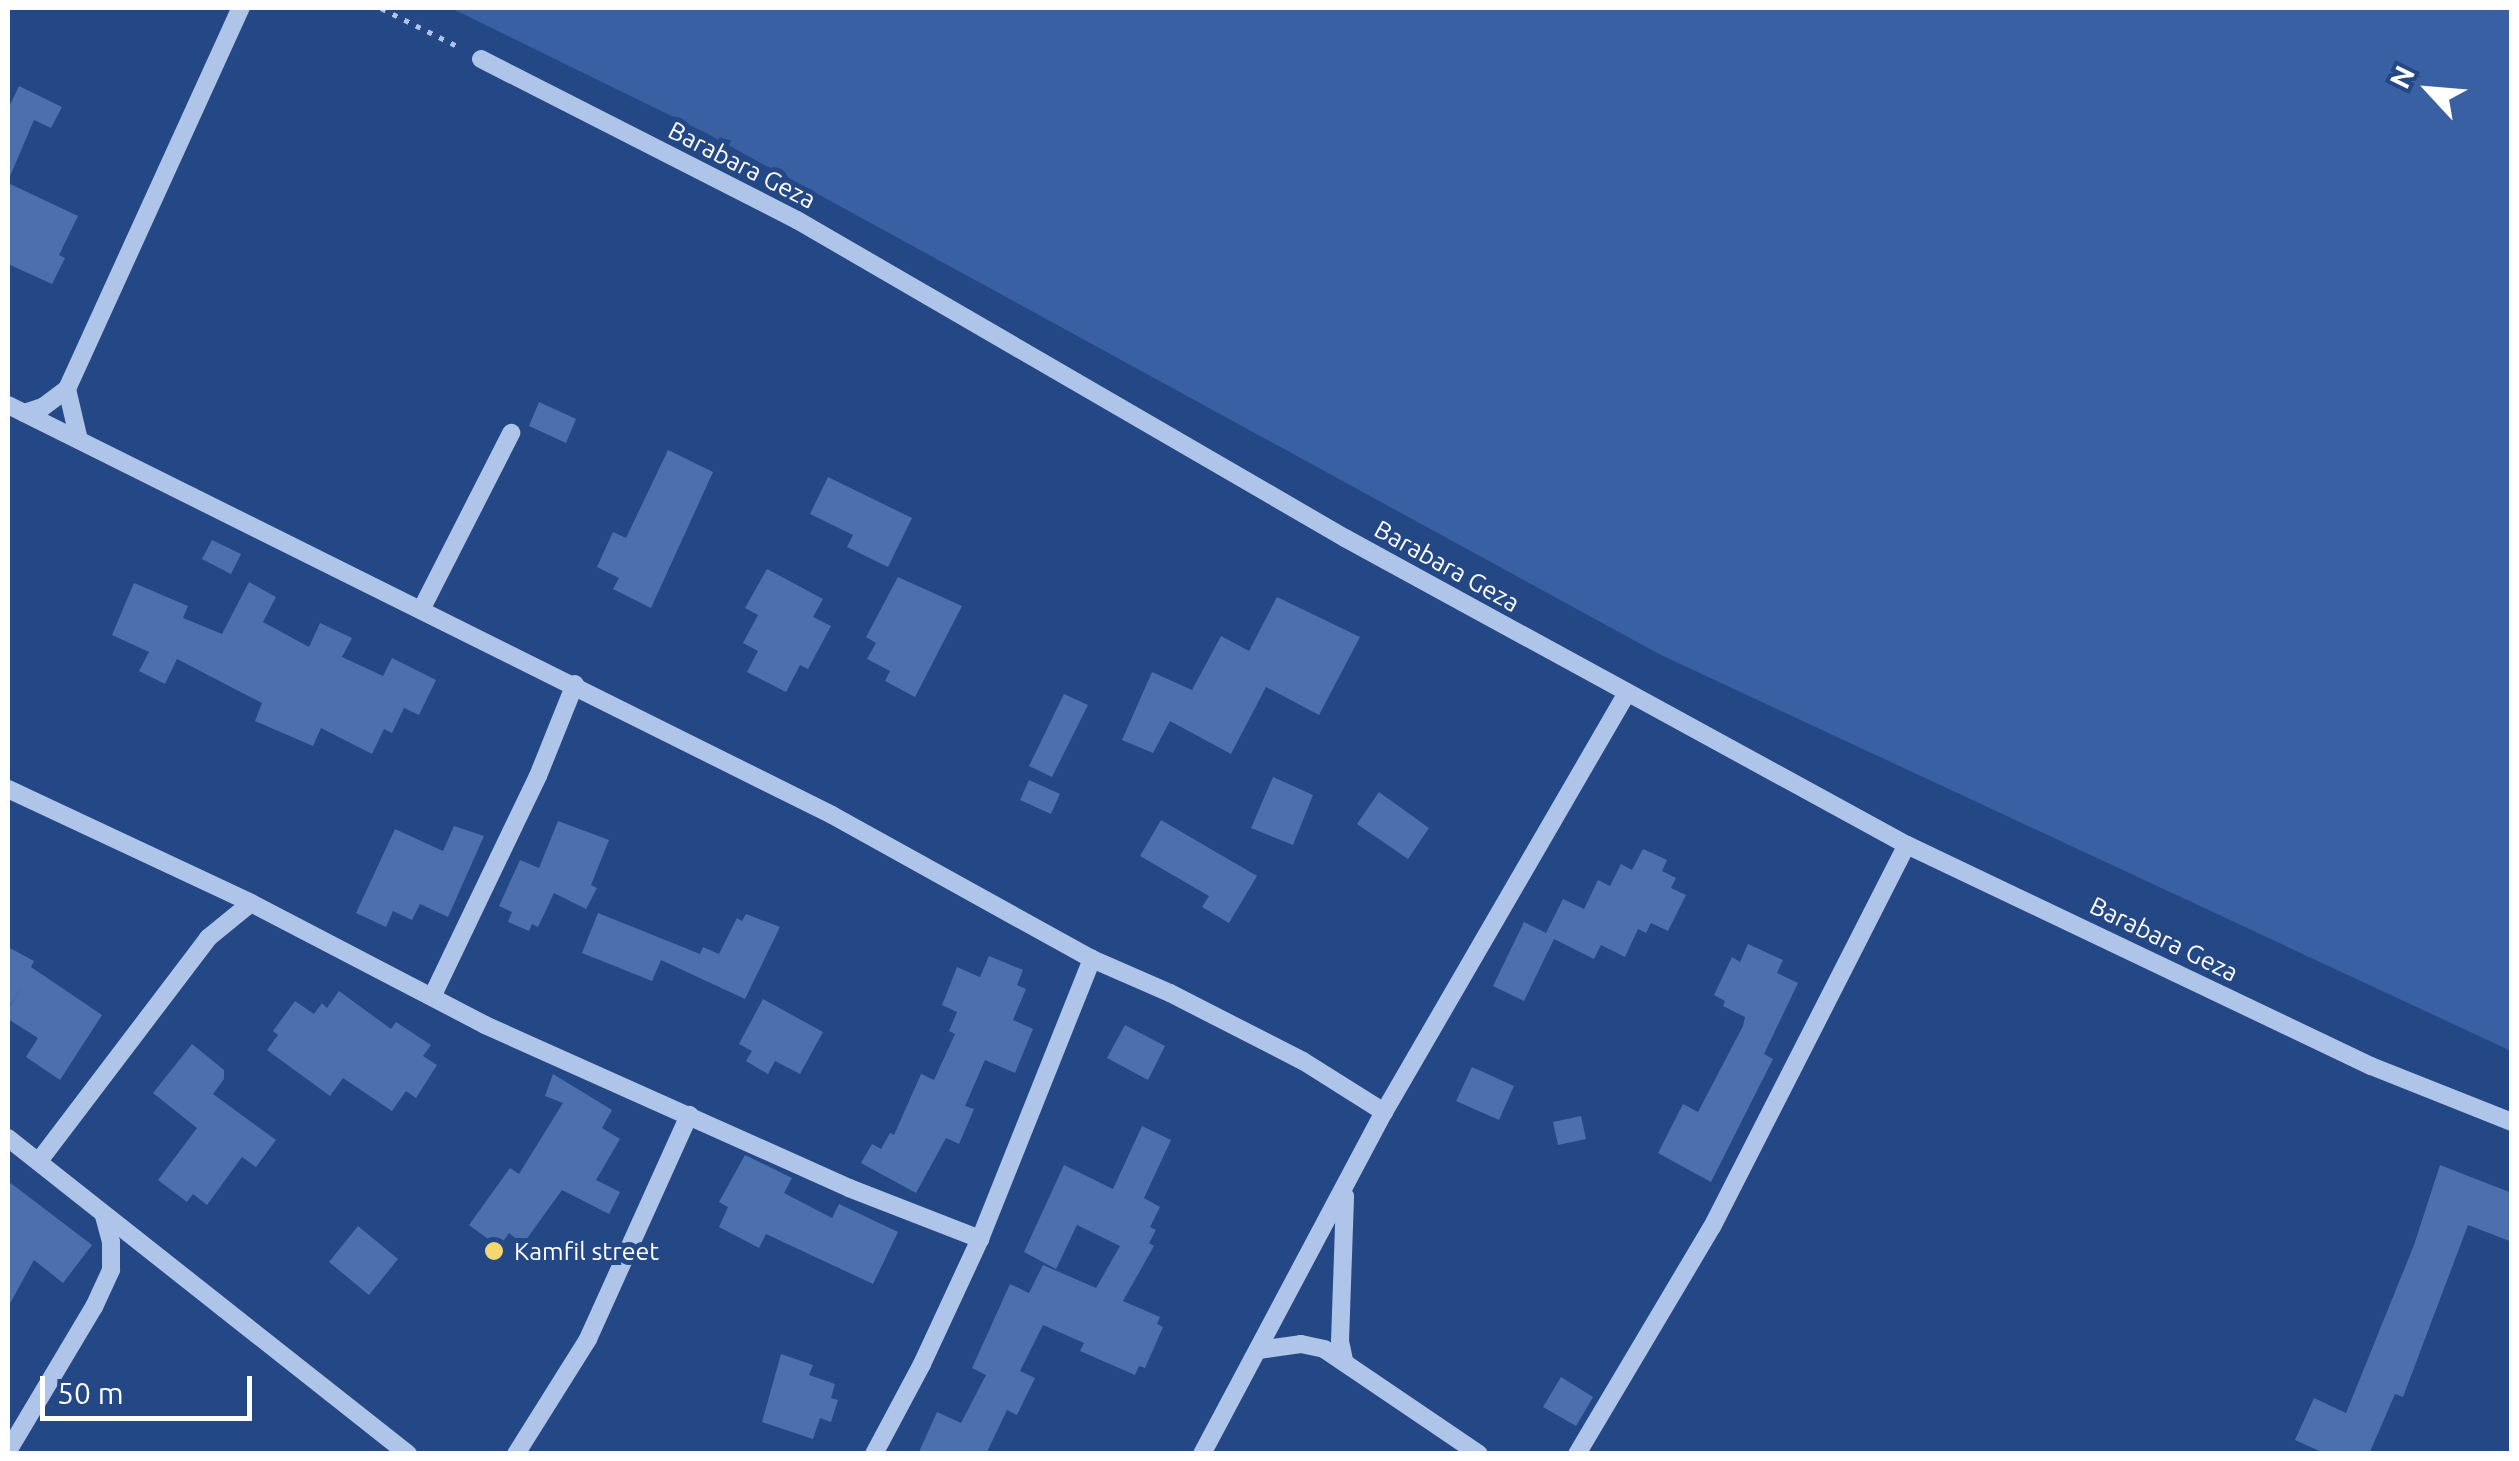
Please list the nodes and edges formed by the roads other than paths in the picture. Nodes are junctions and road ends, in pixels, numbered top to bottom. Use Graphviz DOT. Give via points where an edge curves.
graph roads {
  1 [pos="241,8"];
  2 [pos="482,58"];
  3 [pos="68,389"];
  4 [pos="16,409"];
  5 [pos="511,434"];
  6 [pos="79,440"];
  7 [pos="422,610"];
  8 [pos="575,684"];
  9 [pos="1626,694"];
  10 [pos="8,790"];
  11 [pos="1907,845"];
  12 [pos="252,903"];
  13 [pos="1092,959"];
  14 [pos="432,997"];
  15 [pos="1384,1112"];
  16 [pos="689,1115"];
  17 [pos="2512,1122"];
  18 [pos="8,1138"];
  19 [pos="39,1161"];
  20 [pos="1346,1184"];
  21 [pos="104,1216"];
  22 [pos="980,1239"];
  23 [pos="159,1259"];
  24 [pos="111,1270"];
  25 [pos="1258,1350"];
  26 [pos="1344,1360"];
  27 [pos="8,1451"];
  28 [pos="408,1454"];
  29 [pos="516,1454"];
  30 [pos="874,1454"];
  31 [pos="1202,1454"];
  32 [pos="1479,1454"];
  33 [pos="1577,1454"];
  1 -- 3 [label="street"];
  2 -- 9 [label="street, Barabara Geza" via="797,220"];
  3 -- 4 [label="street" via="43,408"];
  3 -- 6 [label="street"];
  4 -- 6 [label="street"];
  5 -- 7 [label="street"];
  6 -- 7 [label="street"];
  7 -- 8 [label="street"];
  8 -- 13 [label="street" via="832,815"];
  8 -- 14 [label="street"];
  9 -- 11 [label="street, Barabara Geza"];
  9 -- 15 [label="street"];
  10 -- 12 [label="street"];
  11 -- 17 [label="street, Barabara Geza" via="2371,1066"];
  11 -- 33 [label="street" via="1712,1227"];
  12 -- 14 [label="street"];
  12 -- 19 [label="street" via="208,938"];
  13 -- 15 [label="street" via="1302,1061"];
  13 -- 22 [label="street"];
  14 -- 16 [label="street"];
  15 -- 20 [label="street"];
  16 -- 22 [label="street"];
  16 -- 29 [label="street" via="588,1339"];
  18 -- 19 [label="street"];
  19 -- 21 [label="street"];
  20 -- 25 [label="street"];
  20 -- 26 [label="street"];
  21 -- 23 [label="street"];
  21 -- 24 [label="street"];
  22 -- 30 [label="street"];
  23 -- 24 [label="street" via="129,1258"];
  23 -- 28 [label="street"];
  24 -- 27 [label="street"];
  25 -- 26 [label="street" via="1301,1344"];
  25 -- 31 [label="street"];
  26 -- 32 [label="street"];
}
